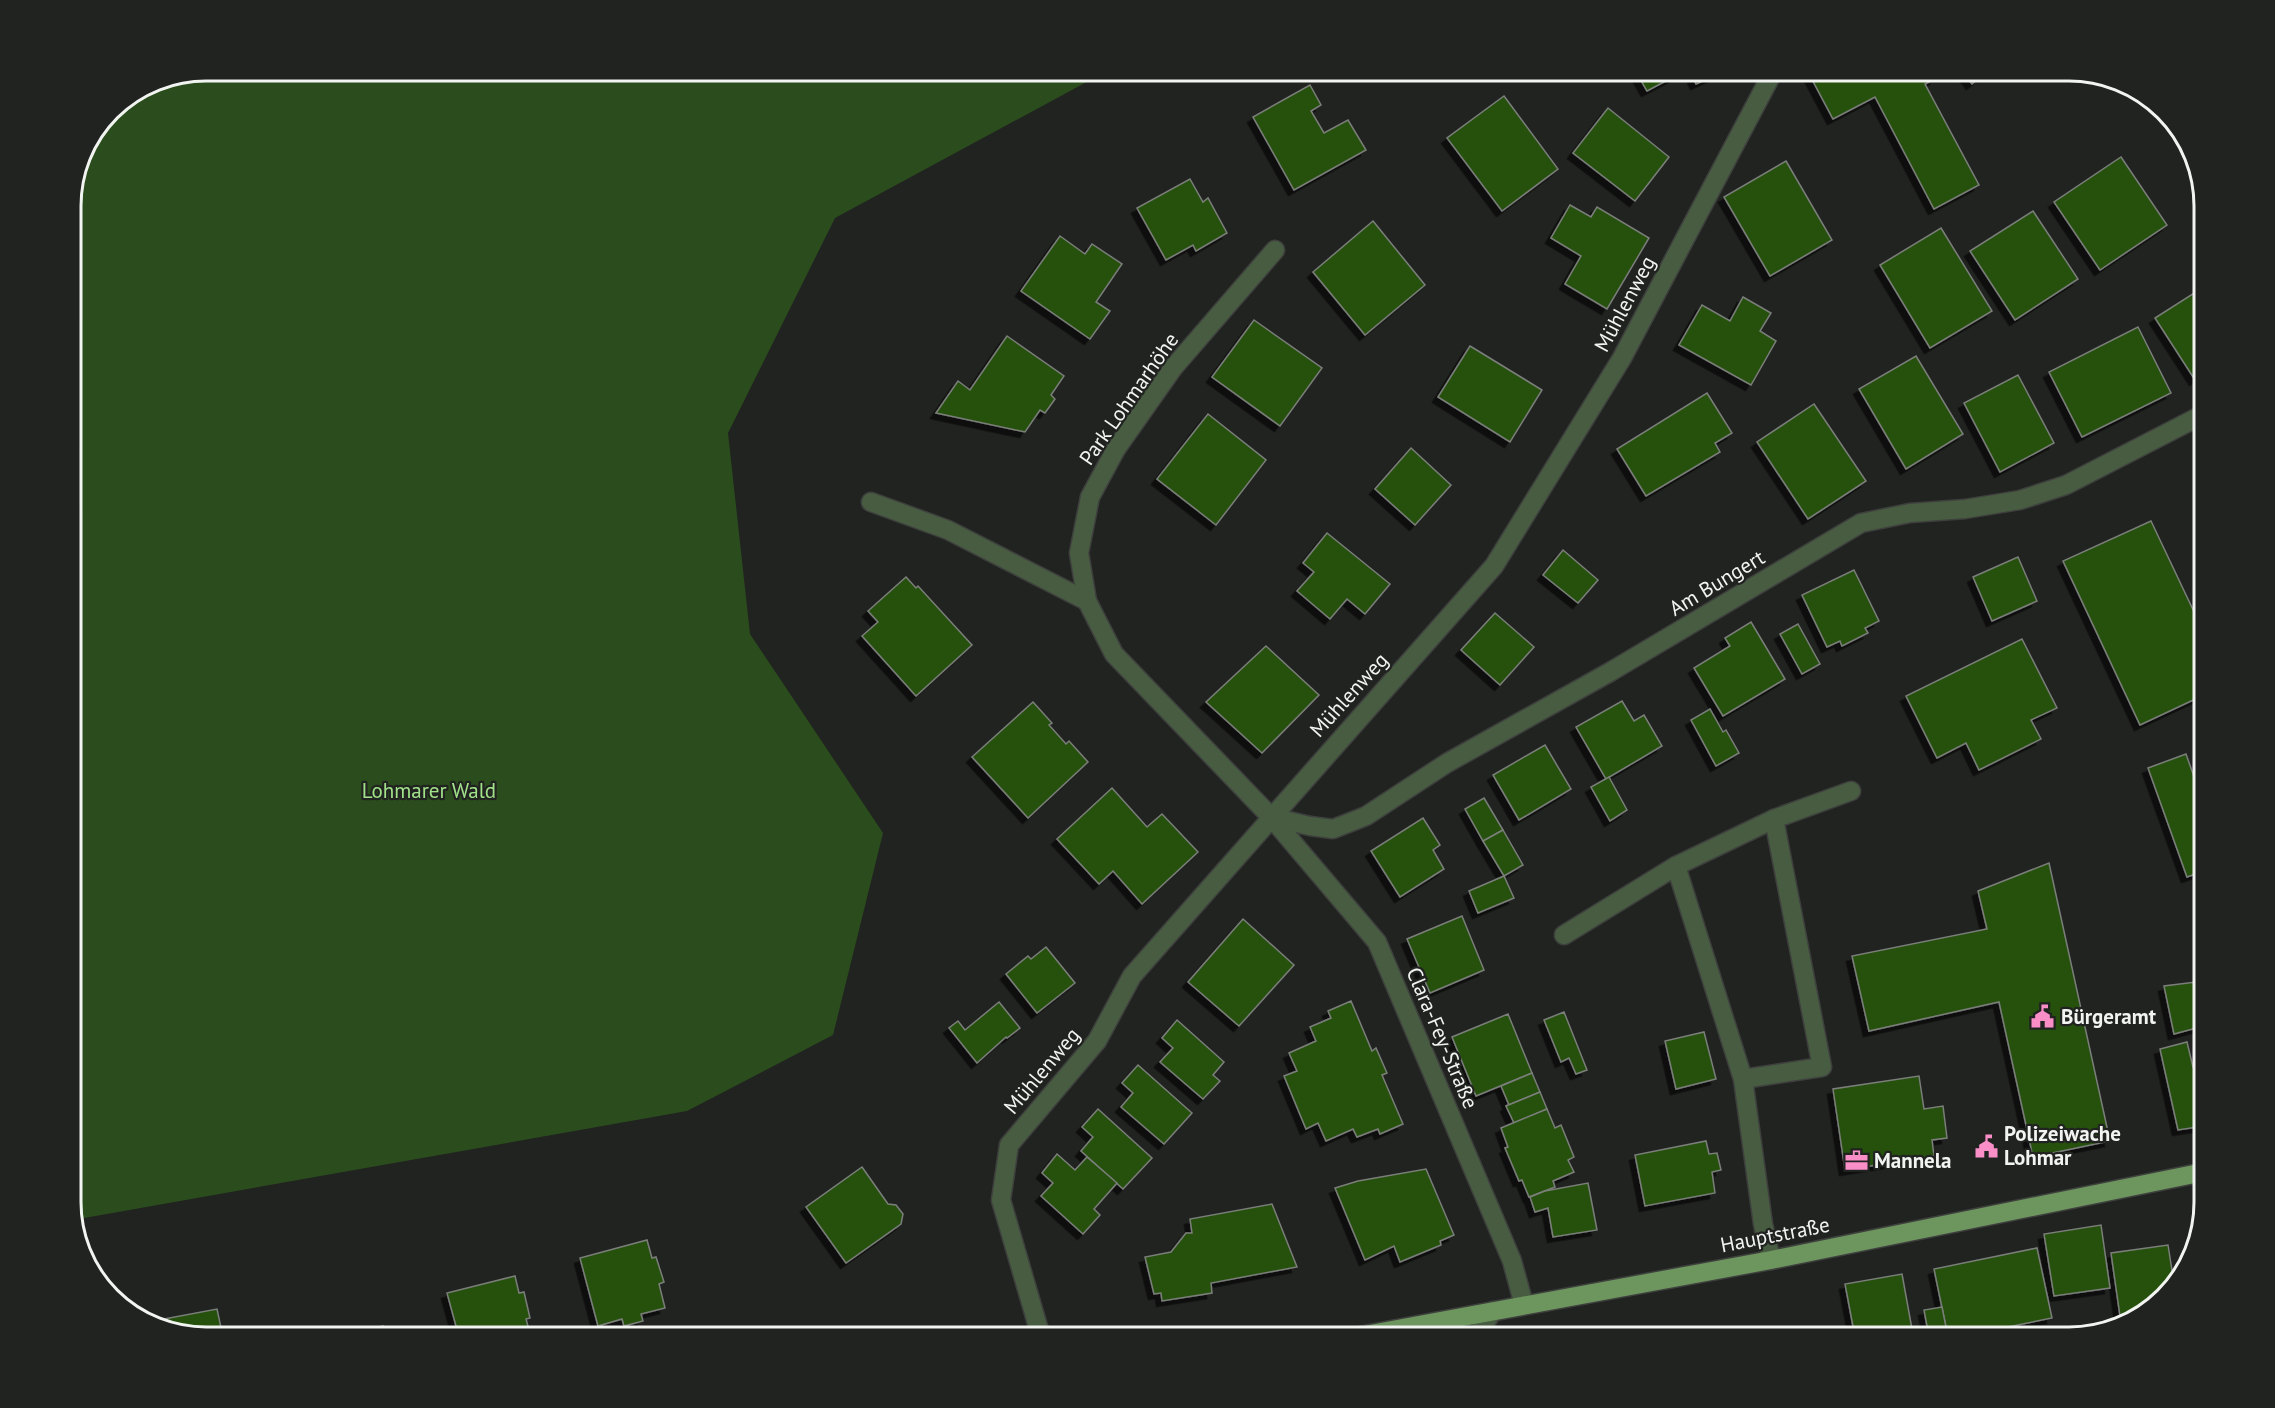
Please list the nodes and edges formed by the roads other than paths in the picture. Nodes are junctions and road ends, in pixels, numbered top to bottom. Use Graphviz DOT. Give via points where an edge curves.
graph roads {
  1 [pos="1768,81"];
  2 [pos="1275,250"];
  3 [pos="2194,419"];
  4 [pos="871,502"];
  5 [pos="1087,601"];
  6 [pos="1851,791"];
  7 [pos="1271,817"];
  8 [pos="1774,819"];
  9 [pos="1676,866"];
  10 [pos="1564,935"];
  11 [pos="1743,1079"];
  12 [pos="2194,1174"];
  13 [pos="1771,1260"];
  14 [pos="1524,1305"];
  15 [pos="1493,1311"];
  16 [pos="1038,1327"];
  17 [pos="1428,1327"];
  18 [pos="1482,1327"];
  1 -- 7 [label="street, Mühlenweg" via="1622,358 1494,566"];
  2 -- 5 [label="street, Park Lohmarhöhe" via="1173,368 1116,449 1090,497 1079,553"];
  3 -- 7 [label="street, Am Bungert" via="2057,488 2020,500 1861,523 1610,672 1447,763 1365,816 1334,829"];
  4 -- 5 [label="street" via="948,530"];
  5 -- 7 [label="street, Park Lohmarhöhe" via="1114,654"];
  6 -- 8 [label="street"];
  7 -- 14 [label="street, Clara-Fey-Straße" via="1377,942 1512,1261"];
  7 -- 16 [label="street, Mühlenweg" via="1132,976 1097,1041 1009,1146 1001,1200"];
  8 -- 9 [label="street"];
  8 -- 11 [label="street" via="1822,1067"];
  9 -- 10 [label="street"];
  9 -- 11 [label="street"];
  11 -- 13 [label="street"];
  12 -- 13 [label="main road, Hauptstraße"];
  13 -- 14 [label="main road, Hauptstraße"];
  14 -- 15 [label="main road, Hauptstraße"];
  15 -- 17 [label="main road, Hauptstraße"];
  15 -- 18 [label="street"];
}
